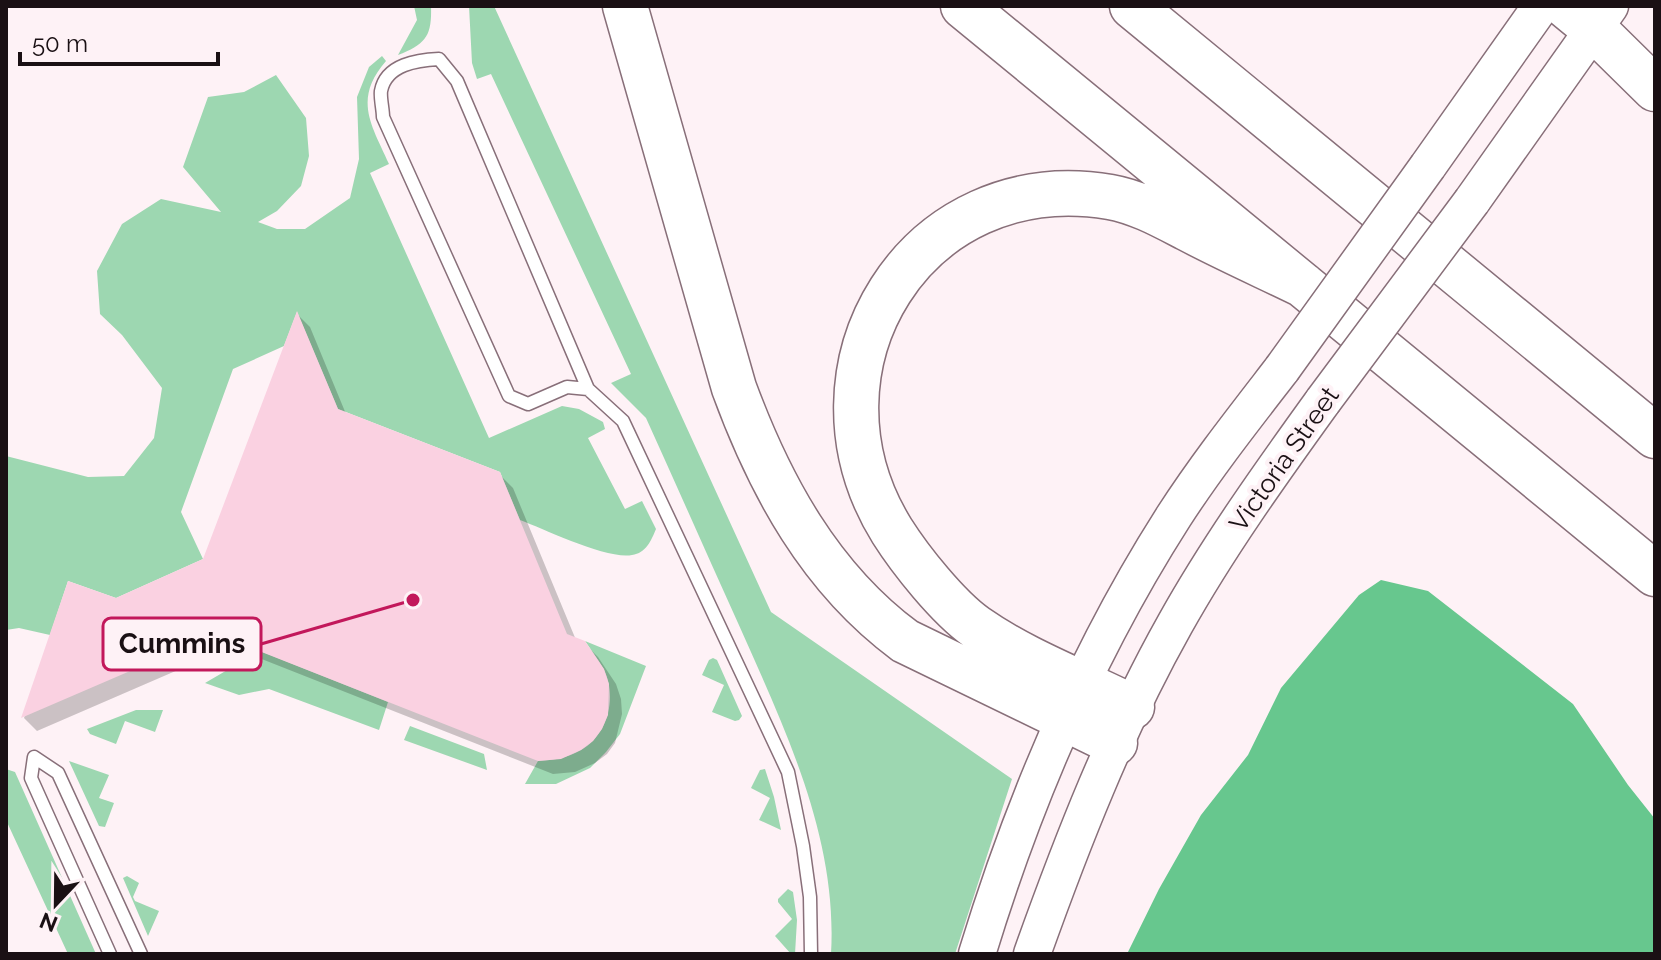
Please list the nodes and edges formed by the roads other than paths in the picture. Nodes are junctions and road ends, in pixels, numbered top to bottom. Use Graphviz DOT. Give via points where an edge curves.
graph roads {
  1 [pos="625,6"];
  2 [pos="963,6"];
  3 [pos="1132,6"];
  4 [pos="1541,6"];
  5 [pos="1590,14"];
  6 [pos="1655,89"];
  7 [pos="1303,285"];
  8 [pos="588,389"];
  9 [pos="1655,436"];
  10 [pos="1655,574"];
  11 [pos="1072,699"];
  12 [pos="1124,725"];
  13 [pos="110,954"];
  14 [pos="141,954"];
  15 [pos="811,954"];
  16 [pos="977,954"];
  17 [pos="1032,954"];
  1 -- 11 [label="highway" via="734,388 786,504 818,553 875,618 905,641 929,654"];
  2 -- 7 [label="highway"];
  3 -- 9 [label="highway"];
  4 -- 11 [label="street, Victoria Street, bridge" via="1174,516"];
  5 -- 6 [label="highway"];
  5 -- 12 [label="street, Victoria Street, bridge" via="1472,201 1224,544 1175,624"];
  7 -- 10 [label="highway"];
  7 -- 11 [label="highway" via="1148,208 1076,193 1003,202 965,219 920,254 888,292 871,325 856,392 862,463 875,499 943,599"];
  8 -- 8 [label="lane" via="457,81 439,59 416,60 391,72 381,90 383,117 509,396 528,404 567,387"];
  8 -- 15 [label="lane" via="623,421 788,772 810,897"];
  11 -- 12 [label="highway"];
  11 -- 16 [label="street, Victoria Street" via="1028,803"];
  12 -- 17 [label="street, Victoria Street"];
  13 -- 14 [label="lane" via="31,778 34,757 58,773"];
}
